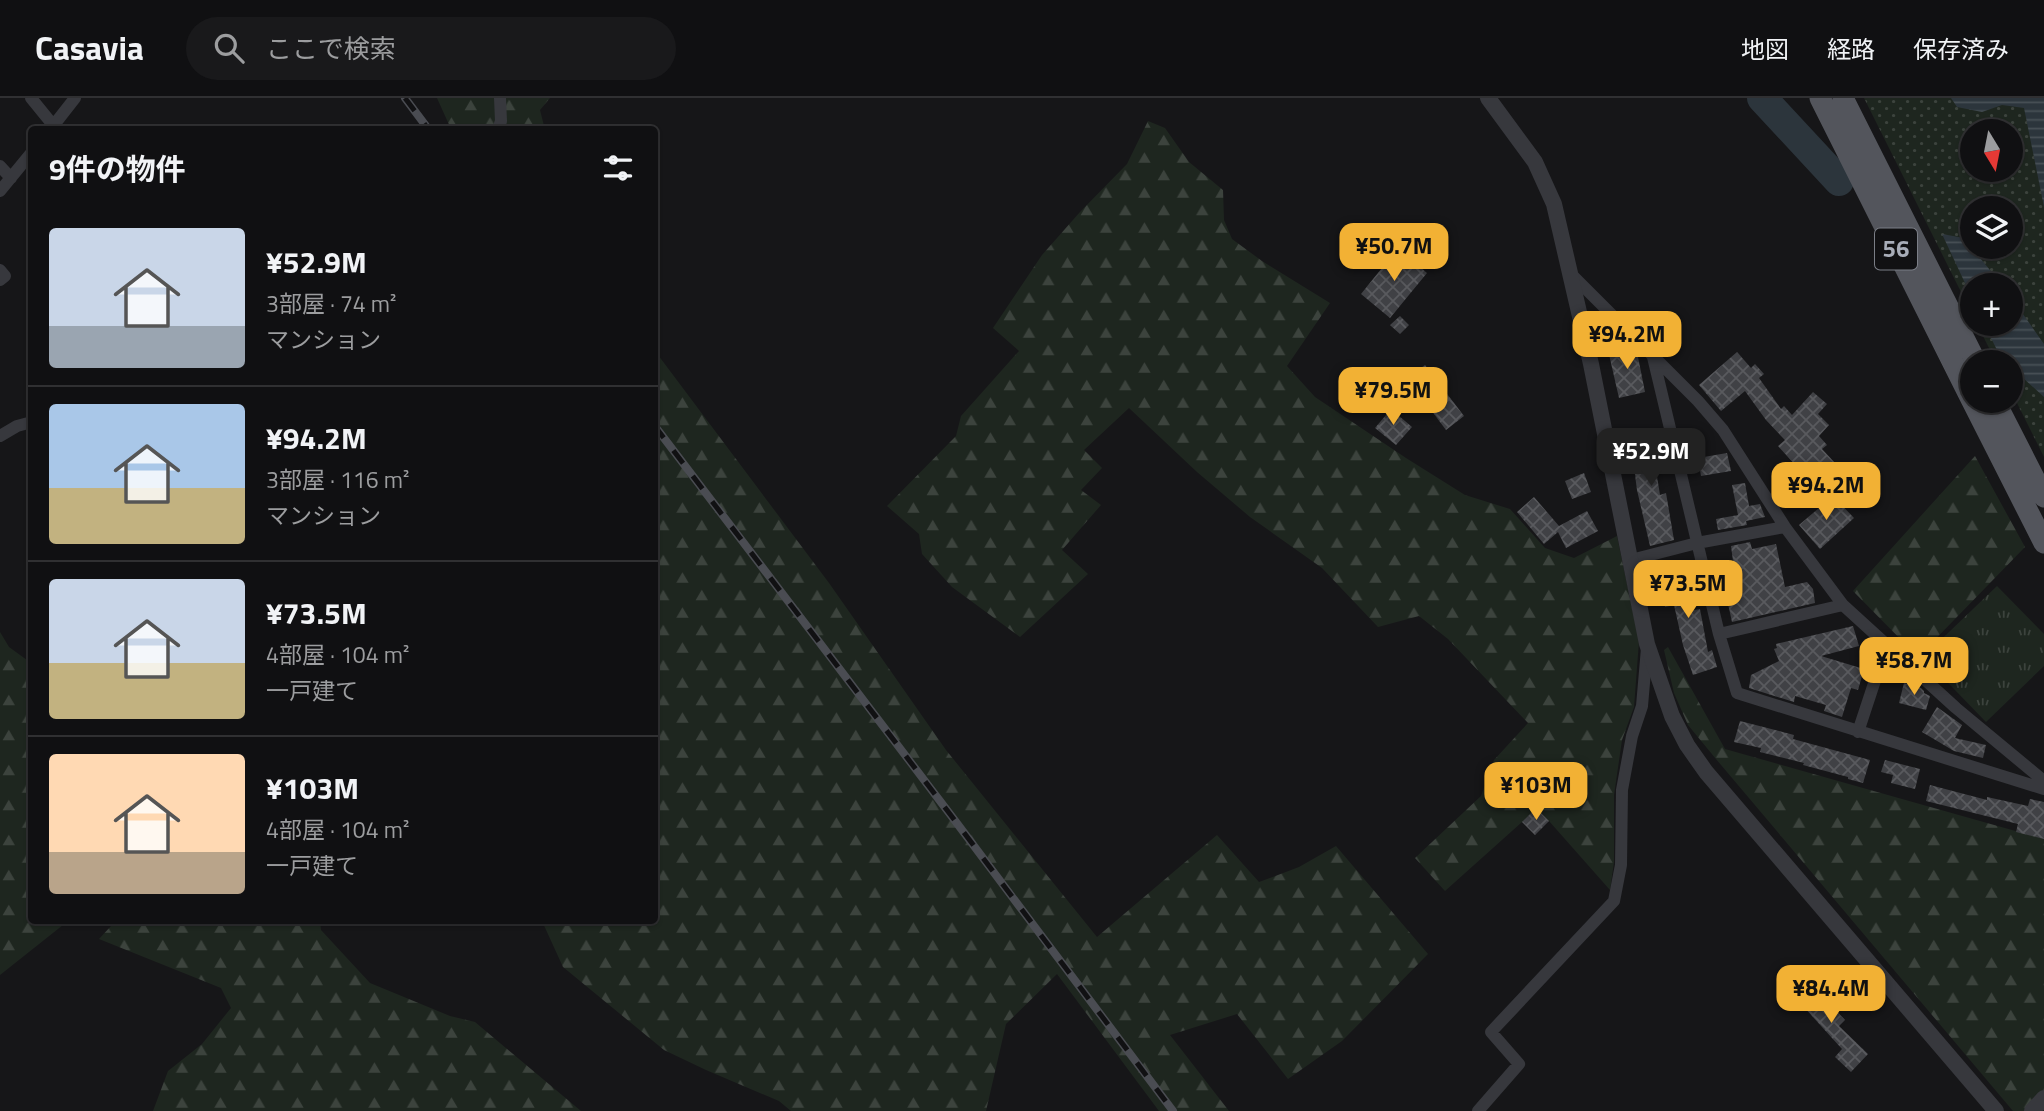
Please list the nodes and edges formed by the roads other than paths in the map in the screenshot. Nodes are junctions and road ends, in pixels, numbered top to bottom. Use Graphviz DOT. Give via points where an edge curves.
graph roads {
  1 [pos="31,98"];
  2 [pos="75,98"];
  3 [pos="500,98"];
  4 [pos="1488,98"];
  5 [pos="1820,98"];
  6 [pos="1843,98"];
  7 [pos="51,126"];
  8 [pos="53,126"];
  9 [pos="499,126"];
  10 [pos="28,157"];
  11 [pos="0,166"];
  12 [pos="11,178"];
  13 [pos="0,191"];
  14 [pos="0,270"];
  15 [pos="1570,273"];
  16 [pos="0,280"];
  17 [pos="1970,350"];
  18 [pos="1653,358"];
  19 [pos="1960,377"];
  20 [pos="1978,413"];
  21 [pos="2002,413"];
  22 [pos="28,423"];
  23 [pos="0,436"];
  24 [pos="2044,497"];
  25 [pos="1786,527"];
  26 [pos="1697,543"];
  27 [pos="2044,543"];
  28 [pos="1631,560"];
  29 [pos="1843,605"];
  30 [pos="1719,634"];
  31 [pos="1647,644"];
  32 [pos="1887,644"];
  33 [pos="1858,732"];
  34 [pos="2044,781"];
  35 [pos="2044,789"];
  36 [pos="2044,1098"];
  37 [pos="1478,1111"];
  38 [pos="1996,1111"];
  39 [pos="2032,1111"];
  1 -- 7 [label="street"];
  2 -- 8 [label="street"];
  3 -- 9 [label="street"];
  4 -- 15 [label="street" via="1535,162 1554,204"];
  5 -- 19 [label="main road, 56"];
  6 -- 17 [label="main road, 56"];
  10 -- 12 [label="street"];
  11 -- 12 [label="street"];
  12 -- 13 [label="street"];
  14 -- 16 [label="street" via="5,276"];
  15 -- 18 [label="street"];
  15 -- 28 [label="street"];
  18 -- 25 [label="street" via="1723,430"];
  18 -- 26 [label="street"];
  20 -- 27 [label="main road, 56"];
  21 -- 24 [label="main road"];
  22 -- 23 [label="street"];
  25 -- 26 [label="street"];
  25 -- 29 [label="street"];
  26 -- 28 [label="street"];
  26 -- 30 [label="street"];
  28 -- 31 [label="street"];
  29 -- 30 [label="street"];
  29 -- 32 [label="street"];
  30 -- 33 [label="street" via="1737,693"];
  31 -- 37 [label="street" via="1642,706 1622,790 1614,901 1491,1032 1519,1064"];
  31 -- 38 [label="street" via="1672,716 1706,772"];
  32 -- 33 [label="street"];
  32 -- 34 [label="street"];
  33 -- 35 [label="street"];
  36 -- 39 [label="street"];
}
